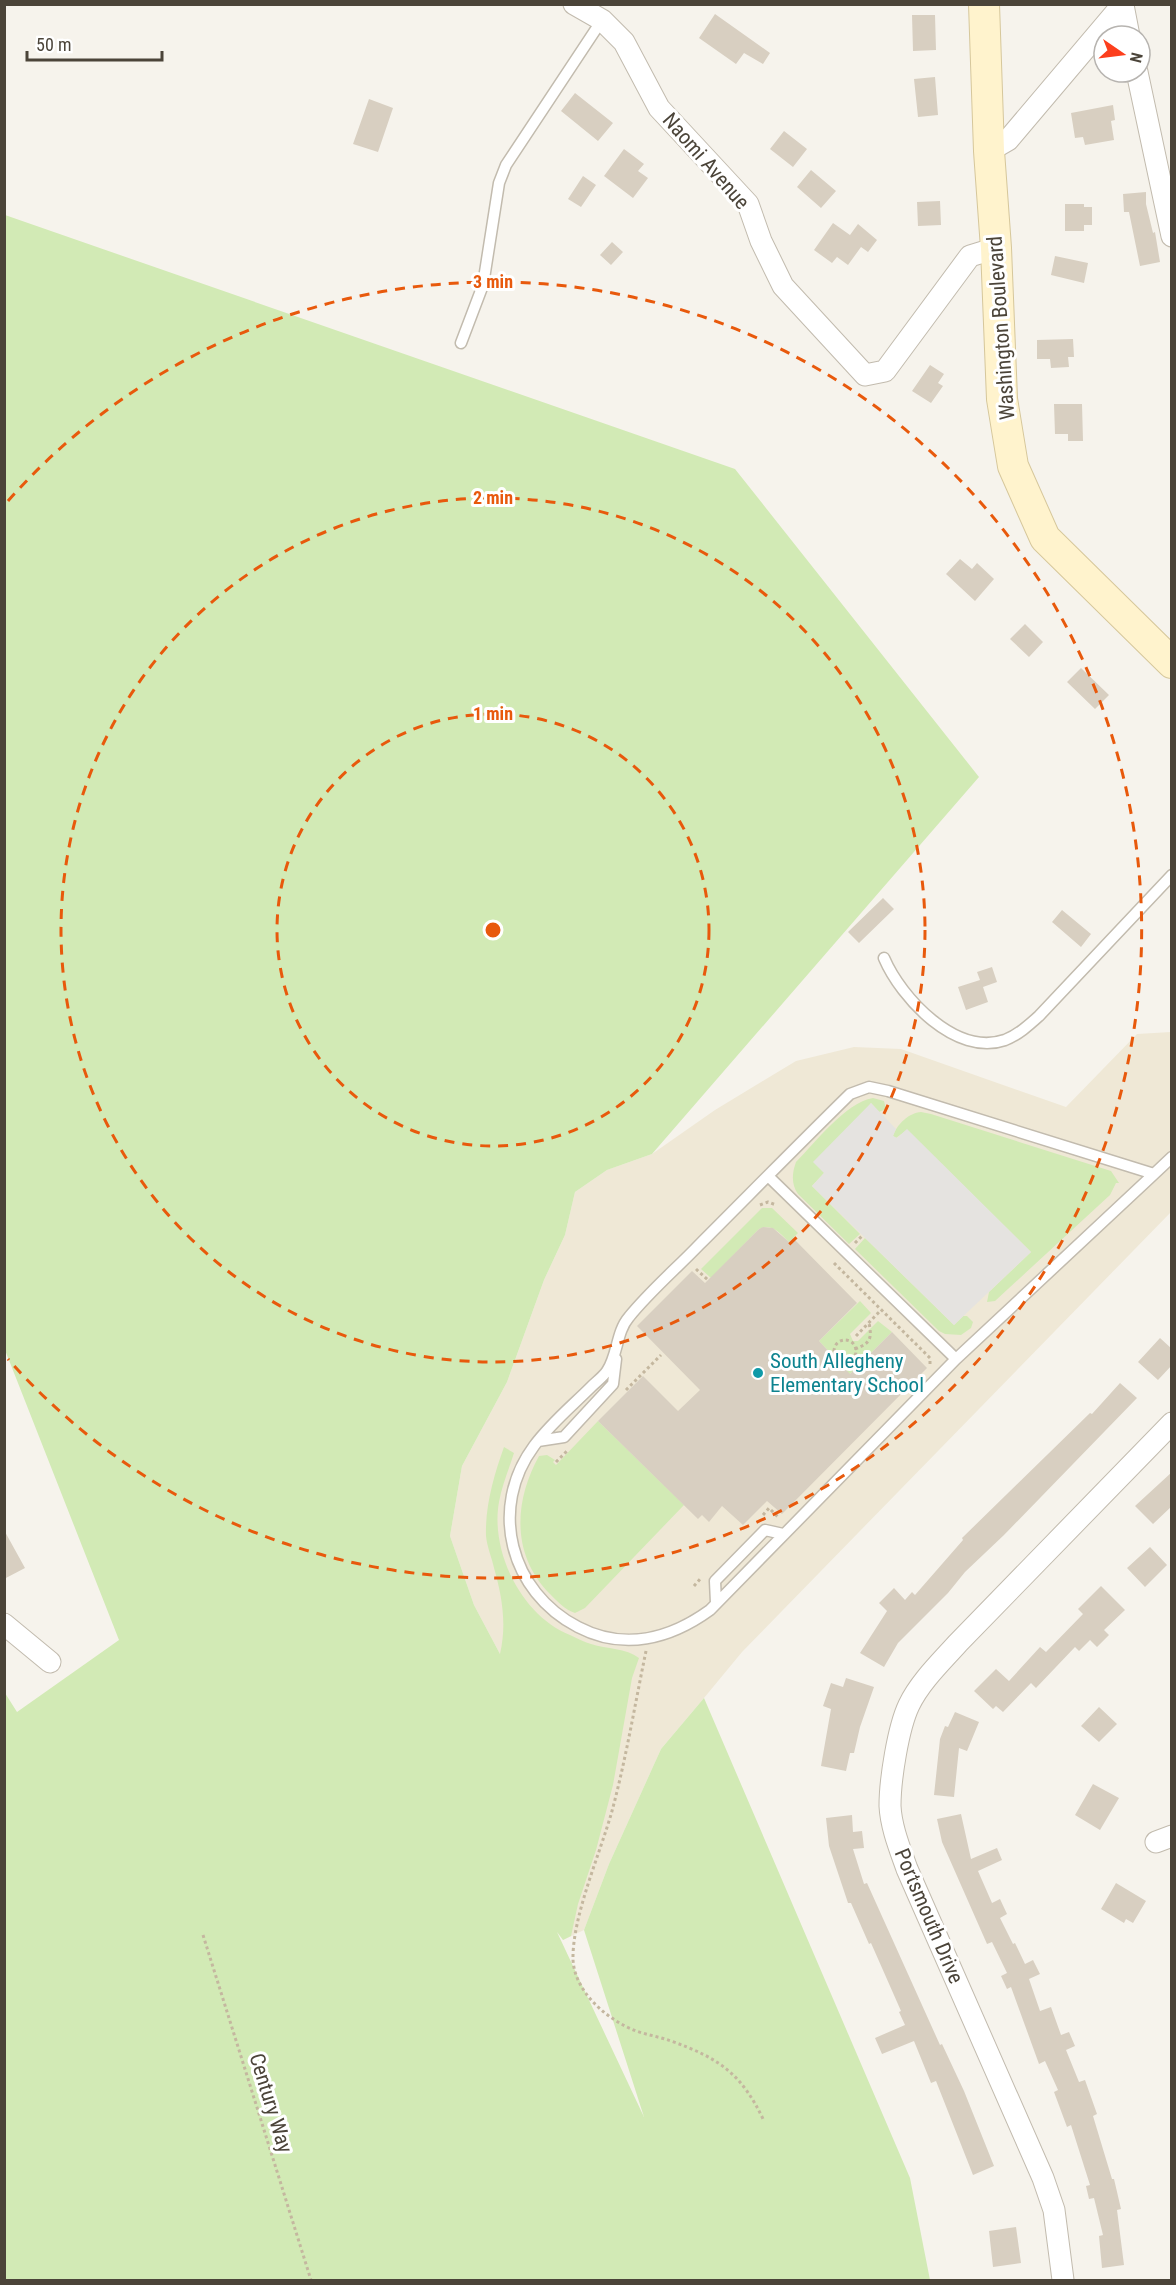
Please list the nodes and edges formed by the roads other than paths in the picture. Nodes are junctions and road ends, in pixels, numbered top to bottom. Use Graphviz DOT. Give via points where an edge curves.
graph roads {
  1 [pos="574,4"];
  2 [pos="984,4"];
  3 [pos="1123,5"];
  4 [pos="602,20"];
  5 [pos="1127,24"];
  6 [pos="1140,84"];
  7 [pos="989,151"];
  8 [pos="1172,236"];
  9 [pos="996,249"];
  10 [pos="460,343"];
  11 [pos="1172,663"];
  12 [pos="1172,875"];
  13 [pos="884,958"];
  14 [pos="1172,1157"];
  15 [pos="1154,1174"];
  16 [pos="768,1176"];
  17 [pos="618,1338"];
  18 [pos="956,1359"];
  19 [pos="1172,1423"];
  20 [pos="538,1441"];
  21 [pos="783,1534"];
  22 [pos="716,1603"];
  23 [pos="4,1624"];
  24 [pos="50,1662"];
  25 [pos="1064,2280"];
  1 -- 4 [label="street, Naomi Avenue"];
  2 -- 7 [label="street, Washington Boulevard"];
  3 -- 5 [label="street"];
  3 -- 7 [label="street" via="1008,140"];
  4 -- 9 [label="street, Naomi Avenue" via="624,42 659,108 748,204 783,286 865,375 885,371 970,256"];
  4 -- 10 [label="lane" via="507,165 500,183 483,285"];
  6 -- 8 [label="street"];
  7 -- 9 [label="street, Washington Boulevard"];
  9 -- 11 [label="street, Washington Boulevard" via="1002,399 1013,466 1046,538"];
  12 -- 13 [label="lane" via="1039,1016 1005,1040 959,1038 941,1027 924,1014 892,977"];
  14 -- 15 [label="lane"];
  15 -- 16 [label="lane" via="869,1087 850,1094"];
  15 -- 18 [label="lane"];
  16 -- 17 [label="lane" via="628,1318"];
  16 -- 18 [label="lane"];
  17 -- 20 [label="lane" via="607,1371"];
  17 -- 20 [label="lane" via="613,1384 564,1437"];
  18 -- 21 [label="lane"];
  19 -- 25 [label="street, Portsmouth Drive" via="932,1672 909,1705 893,1772 890,1807 907,1869 1043,2178 1054,2210"];
  20 -- 22 [label="lane" via="519,1472 510,1527 516,1562 547,1605 589,1633 648,1638 679,1629"];
  21 -- 22 [label="lane"];
  21 -- 22 [label="lane" via="765,1530 715,1581"];
  23 -- 24 [label="street"];
}
